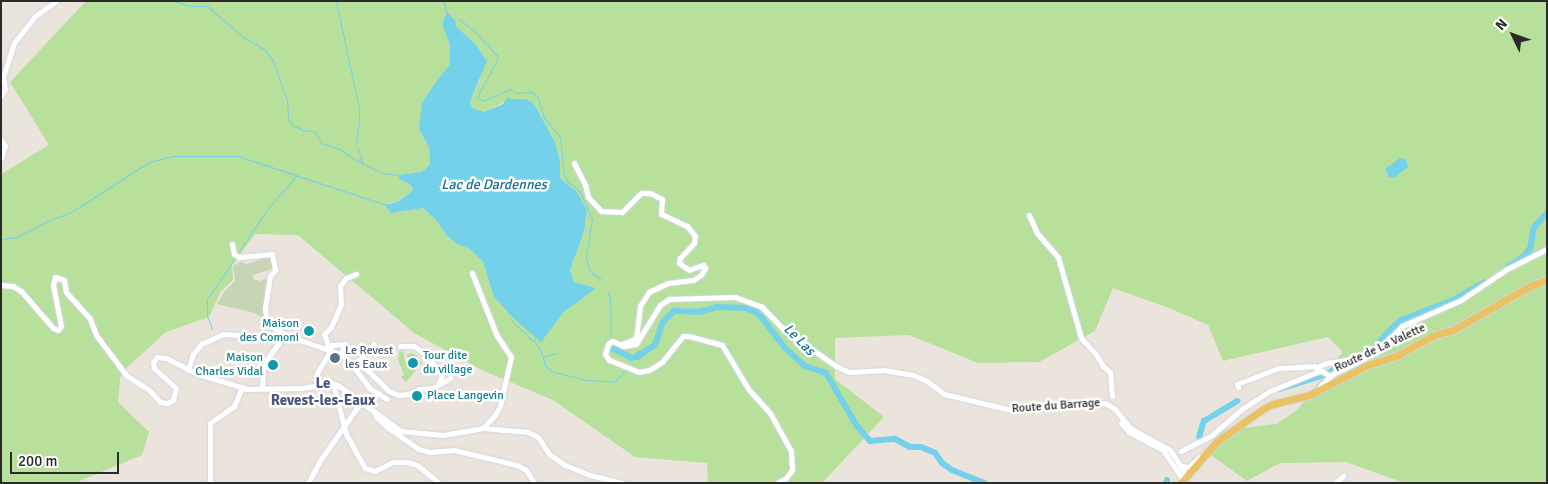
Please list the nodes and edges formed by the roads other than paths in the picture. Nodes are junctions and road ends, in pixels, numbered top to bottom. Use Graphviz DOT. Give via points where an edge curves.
graph roads {
  1 [pos="56,1"];
  2 [pos="1,96"];
  3 [pos="1,140"];
  4 [pos="1,158"];
  5 [pos="574,163"];
  6 [pos="1029,216"];
  7 [pos="232,244"];
  8 [pos="1547,249"];
  9 [pos="472,273"];
  10 [pos="356,274"];
  11 [pos="1547,280"];
  12 [pos="1,285"];
  13 [pos="238,335"];
  14 [pos="288,336"];
  15 [pos="374,344"];
  16 [pos="620,345"];
  17 [pos="400,346"];
  18 [pos="329,350"];
  19 [pos="341,354"];
  20 [pos="358,361"];
  21 [pos="1350,363"];
  22 [pos="353,366"];
  23 [pos="1318,369"];
  24 [pos="188,370"];
  25 [pos="1328,374"];
  26 [pos="450,378"];
  27 [pos="333,384"];
  28 [pos="438,385"];
  29 [pos="318,386"];
  30 [pos="262,387"];
  31 [pos="1238,387"];
  32 [pos="242,388"];
  33 [pos="1319,390"];
  34 [pos="1112,396"];
  35 [pos="388,399"];
  36 [pos="361,402"];
  37 [pos="1105,403"];
  38 [pos="1110,406"];
  39 [pos="374,411"];
  40 [pos="345,425"];
  41 [pos="483,428"];
  42 [pos="1223,436"];
  43 [pos="1209,448"];
  44 [pos="1173,458"];
  45 [pos="1180,466"];
  46 [pos="1343,476"];
  47 [pos="1184,480"];
  48 [pos="210,483"];
  49 [pos="308,483"];
  50 [pos="439,483"];
  51 [pos="534,483"];
  52 [pos="623,483"];
  53 [pos="777,483"];
  54 [pos="1335,483"];
  1 -- 2 [label="street" via="34,17 14,43 3,77 5,89"];
  3 -- 4 [label="street" via="5,146"];
  5 -- 16 [label="street" via="588,197 601,211 622,212 640,194 650,193 662,199 661,214 682,222 695,236 694,243 679,263 689,270 703,265 705,268 693,280 668,283 649,292 640,306 636,338"];
  6 -- 34 [label="street" via="1037,233 1058,257 1080,336 1110,372"];
  7 -- 14 [label="street" via="236,256 272,254 275,270 270,276 265,308 268,324"];
  8 -- 21 [label="street" via="1462,300 1402,326 1377,352"];
  9 -- 41 [label="street" via="497,336 511,357 500,406"];
  10 -- 18 [label="street" via="346,278 340,286 341,305 324,334"];
  11 -- 33 [label="main road, Route de La Valette" via="1530,286 1463,326 1432,336"];
  12 -- 24 [label="street" via="21,291 58,330 61,326 53,284 55,276 64,280 66,292 90,320 96,335 119,366 160,402 173,400 176,388 154,368 153,362 157,357 166,358"];
  13 -- 24 [label="street" via="223,334 201,344"];
  14 -- 18 [label="street"];
  14 -- 30 [label="street" via="280,341 267,359"];
  15 -- 20 [label="street"];
  16 -- 37 [label="street, Route du Barrage" via="630,346 638,342 659,306 669,299 735,296 762,307 784,330 836,366 852,373 884,370 912,376 927,381 944,394 1011,410"];
  16 -- 53 [label="street" via="614,341 610,343 605,349 607,358 644,372 662,362 678,340 685,336 722,346 749,390 770,413 791,451 792,470"];
  17 -- 28 [label="street" via="414,346 425,354 442,375"];
  18 -- 19 [label="street"];
  18 -- 19 [label="street" via="332,345 345,344"];
  18 -- 29 [label="street" via="317,373"];
  19 -- 22 [label="street"];
  20 -- 22 [label="street"];
  20 -- 28 [label="street" via="389,391 398,395"];
  21 -- 23 [label="street" via="1326,363"];
  21 -- 25 [label="street"];
  22 -- 35 [label="street" via="369,388"];
  23 -- 25 [label="street"];
  23 -- 31 [label="street" via="1279,368 1237,384"];
  23 -- 44 [label="street" via="1266,393 1237,412 1212,435 1181,450"];
  24 -- 32 [label="street"];
  25 -- 33 [label="street"];
  26 -- 28 [label="street"];
  27 -- 29 [label="street"];
  27 -- 36 [label="street"];
  27 -- 40 [label="street"];
  29 -- 30 [label="street"];
  30 -- 32 [label="street"];
  32 -- 48 [label="street" via="234,406 210,423"];
  33 -- 42 [label="main road, Route de La Valette" via="1273,404"];
  34 -- 37 [label="street"];
  34 -- 38 [label="street"];
  36 -- 39 [label="street"];
  36 -- 40 [label="street"];
  37 -- 38 [label="street, Route du Barrage"];
  38 -- 44 [label="street, Route du Barrage" via="1130,428 1165,446"];
  39 -- 41 [label="street" via="395,428 413,434 443,435"];
  39 -- 51 [label="street" via="374,416 418,450 454,450 517,465 526,470"];
  40 -- 49 [label="street"];
  40 -- 50 [label="street" via="357,457 366,470 375,471 393,462 407,462 417,465"];
  41 -- 52 [label="street" via="534,434 552,457 565,465"];
  42 -- 43 [label="main road, Route de La Valette"];
  42 -- 47 [label="main road, Route de La Valette"];
  43 -- 45 [label="street" via="1190,466"];
  43 -- 47 [label="main road, Route de La Valette"];
  44 -- 45 [label="street, Route du Barrage"];
  44 -- 47 [label="street, Route du Barrage"];
  45 -- 47 [label="street, Route du Barrage"];
  46 -- 54 [label="street"];
}
